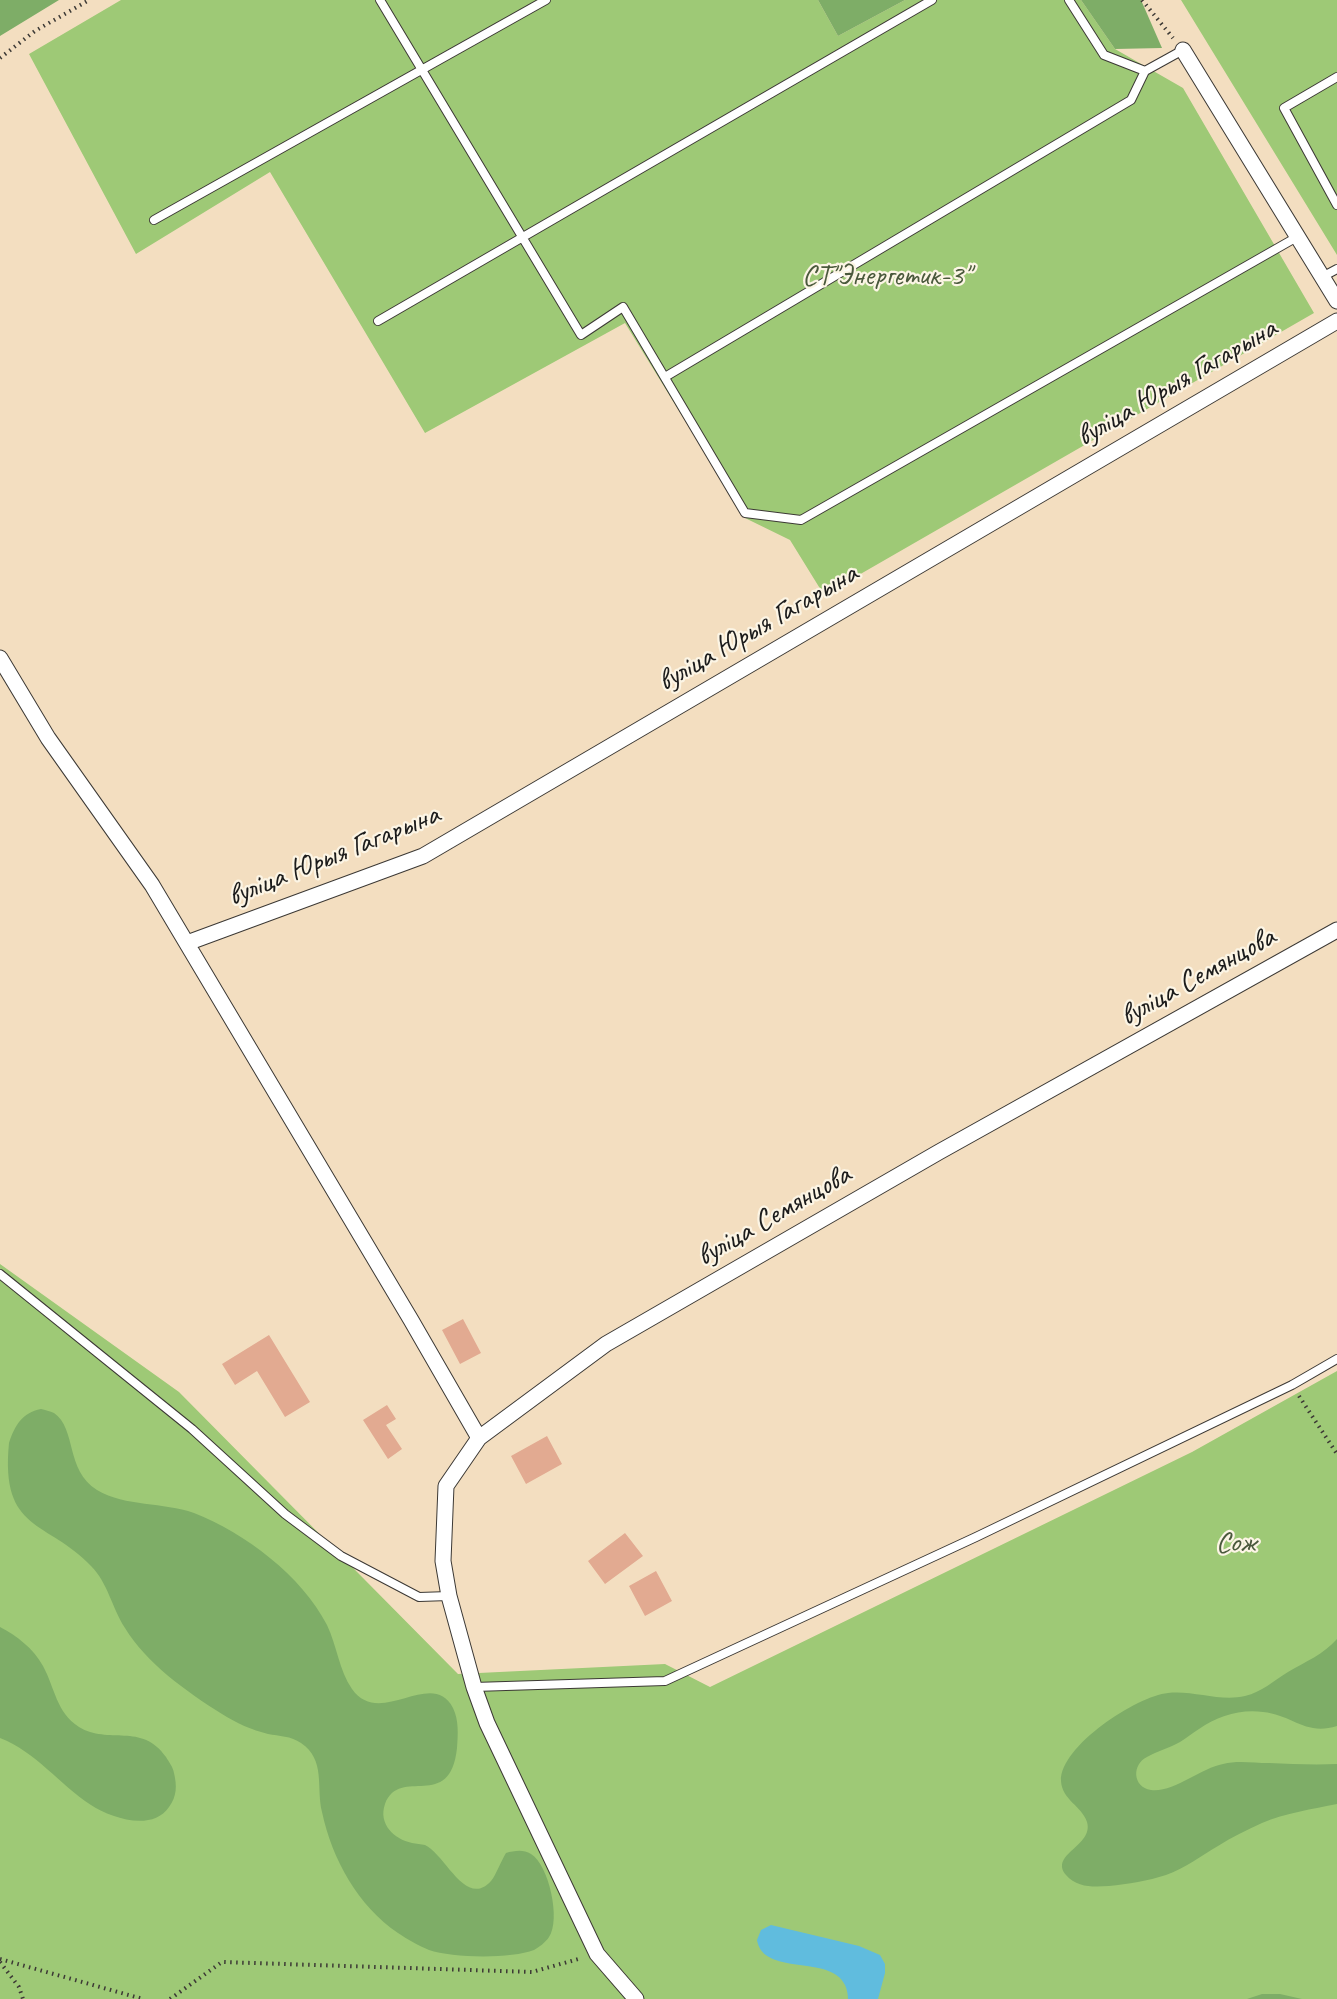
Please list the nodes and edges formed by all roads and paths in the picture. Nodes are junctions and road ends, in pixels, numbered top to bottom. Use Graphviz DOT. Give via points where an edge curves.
graph roads {
  1 [pos="89,0"];
  2 [pos="380,0"];
  3 [pos="546,0"];
  4 [pos="932,0"];
  5 [pos="1069,0"];
  6 [pos="1142,0"];
  7 [pos="1183,50"];
  8 [pos="0,58"];
  9 [pos="422,69"];
  10 [pos="1145,71"];
  11 [pos="1337,77"];
  12 [pos="1337,205"];
  13 [pos="154,220"];
  14 [pos="522,236"];
  15 [pos="1298,237"];
  16 [pos="1337,268"];
  17 [pos="1322,277"];
  18 [pos="1337,301"];
  19 [pos="378,321"];
  20 [pos="1337,321"];
  21 [pos="665,377"];
  22 [pos="0,658"];
  23 [pos="1337,930"];
  24 [pos="187,944"];
  25 [pos="0,1274"];
  26 [pos="1337,1359"];
  27 [pos="1292,1385"];
  28 [pos="479,1438"];
  29 [pos="1337,1454"];
  30 [pos="449,1596"];
  31 [pos="474,1687"];
  32 [pos="597,1954"];
  33 [pos="0,1961"];
  34 [pos="24,1999"];
  35 [pos="143,1999"];
  36 [pos="170,1999"];
  37 [pos="636,1999"];
  1 -- 8 [label="path" via="34,31"];
  2 -- 9 [label="lane"];
  3 -- 9 [label="lane"];
  4 -- 14 [label="lane"];
  5 -- 10 [label="lane" via="1104,55"];
  6 -- 7 [label="path"];
  7 -- 10 [label="lane"];
  7 -- 15 [label="street"];
  9 -- 13 [label="lane"];
  9 -- 14 [label="lane"];
  10 -- 21 [label="lane" via="1131,100"];
  11 -- 12 [label="lane" via="1284,108"];
  14 -- 19 [label="lane"];
  14 -- 21 [label="lane" via="581,335 623,307"];
  15 -- 17 [label="street"];
  15 -- 21 [label="lane" via="801,520 745,513"];
  16 -- 17 [label="lane"];
  17 -- 18 [label="street"];
  20 -- 24 [label="street, вуліца Юрыя Гагарына" via="423,856"];
  22 -- 24 [label="street" via="48,738 152,885"];
  23 -- 28 [label="street, вуліца Семянцова" via="606,1344"];
  24 -- 28 [label="street"];
  25 -- 30 [label="lane" via="192,1429 285,1514 341,1556 419,1598"];
  26 -- 27 [label="lane"];
  27 -- 29 [label="path"];
  27 -- 31 [label="lane" via="665,1681"];
  28 -- 30 [label="street, вуліца Семянцова" via="446,1486 443,1560"];
  30 -- 31 [label="street, вуліца Семянцова"];
  31 -- 32 [label="street, вуліца Семянцова" via="487,1723"];
  32 -- 36 [label="path" via="532,1972 222,1962"];
  32 -- 37 [label="street, вуліца Семянцова"];
  33 -- 34 [label="path"];
  33 -- 35 [label="path"];
}
